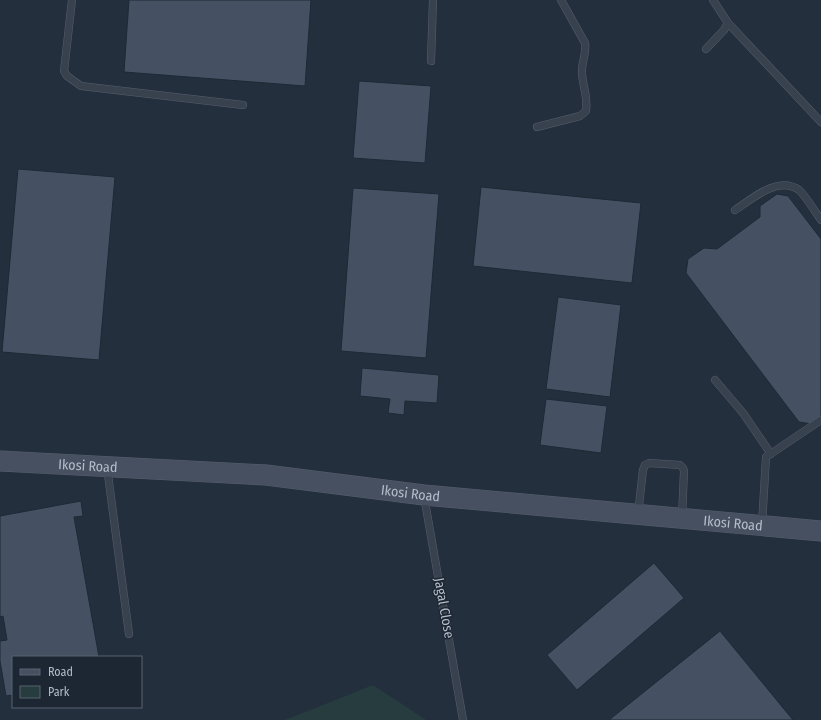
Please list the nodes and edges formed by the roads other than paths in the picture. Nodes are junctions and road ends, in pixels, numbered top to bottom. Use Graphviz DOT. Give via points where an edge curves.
graph roads {
  1 [pos="72,0"];
  2 [pos="433,0"];
  3 [pos="561,0"];
  4 [pos="713,0"];
  5 [pos="728,23"];
  6 [pos="706,49"];
  7 [pos="431,61"];
  8 [pos="243,105"];
  9 [pos="821,122"];
  10 [pos="537,127"];
  11 [pos="735,210"];
  12 [pos="821,220"];
  13 [pos="715,380"];
  14 [pos="821,420"];
  15 [pos="771,454"];
  16 [pos="0,461"];
  17 [pos="107,467"];
  18 [pos="424,495"];
  19 [pos="638,514"];
  20 [pos="682,518"];
  21 [pos="762,526"];
  22 [pos="821,530"];
  23 [pos="129,634"];
  24 [pos="463,720"];
  1 -- 8 [label="lane" via="64,71 81,86"];
  2 -- 7 [label="lane"];
  3 -- 10 [label="lane" via="585,43 582,73 586,111 580,116"];
  4 -- 5 [label="lane"];
  5 -- 6 [label="lane"];
  5 -- 9 [label="lane"];
  11 -- 12 [label="lane" via="766,190 780,185 790,185 800,190"];
  13 -- 15 [label="lane" via="743,413"];
  14 -- 15 [label="lane"];
  15 -- 21 [label="lane" via="766,457"];
  16 -- 17 [label="street, Ikosi Road"];
  17 -- 18 [label="street, Ikosi Road" via="266,475"];
  17 -- 23 [label="lane"];
  18 -- 19 [label="street, Ikosi Road"];
  18 -- 24 [label="lane, Jagal Close"];
  19 -- 20 [label="street, Ikosi Road"];
  19 -- 20 [label="lane" via="645,465 680,465 684,471"];
  20 -- 21 [label="street, Ikosi Road"];
  21 -- 22 [label="street, Ikosi Road"];
}
